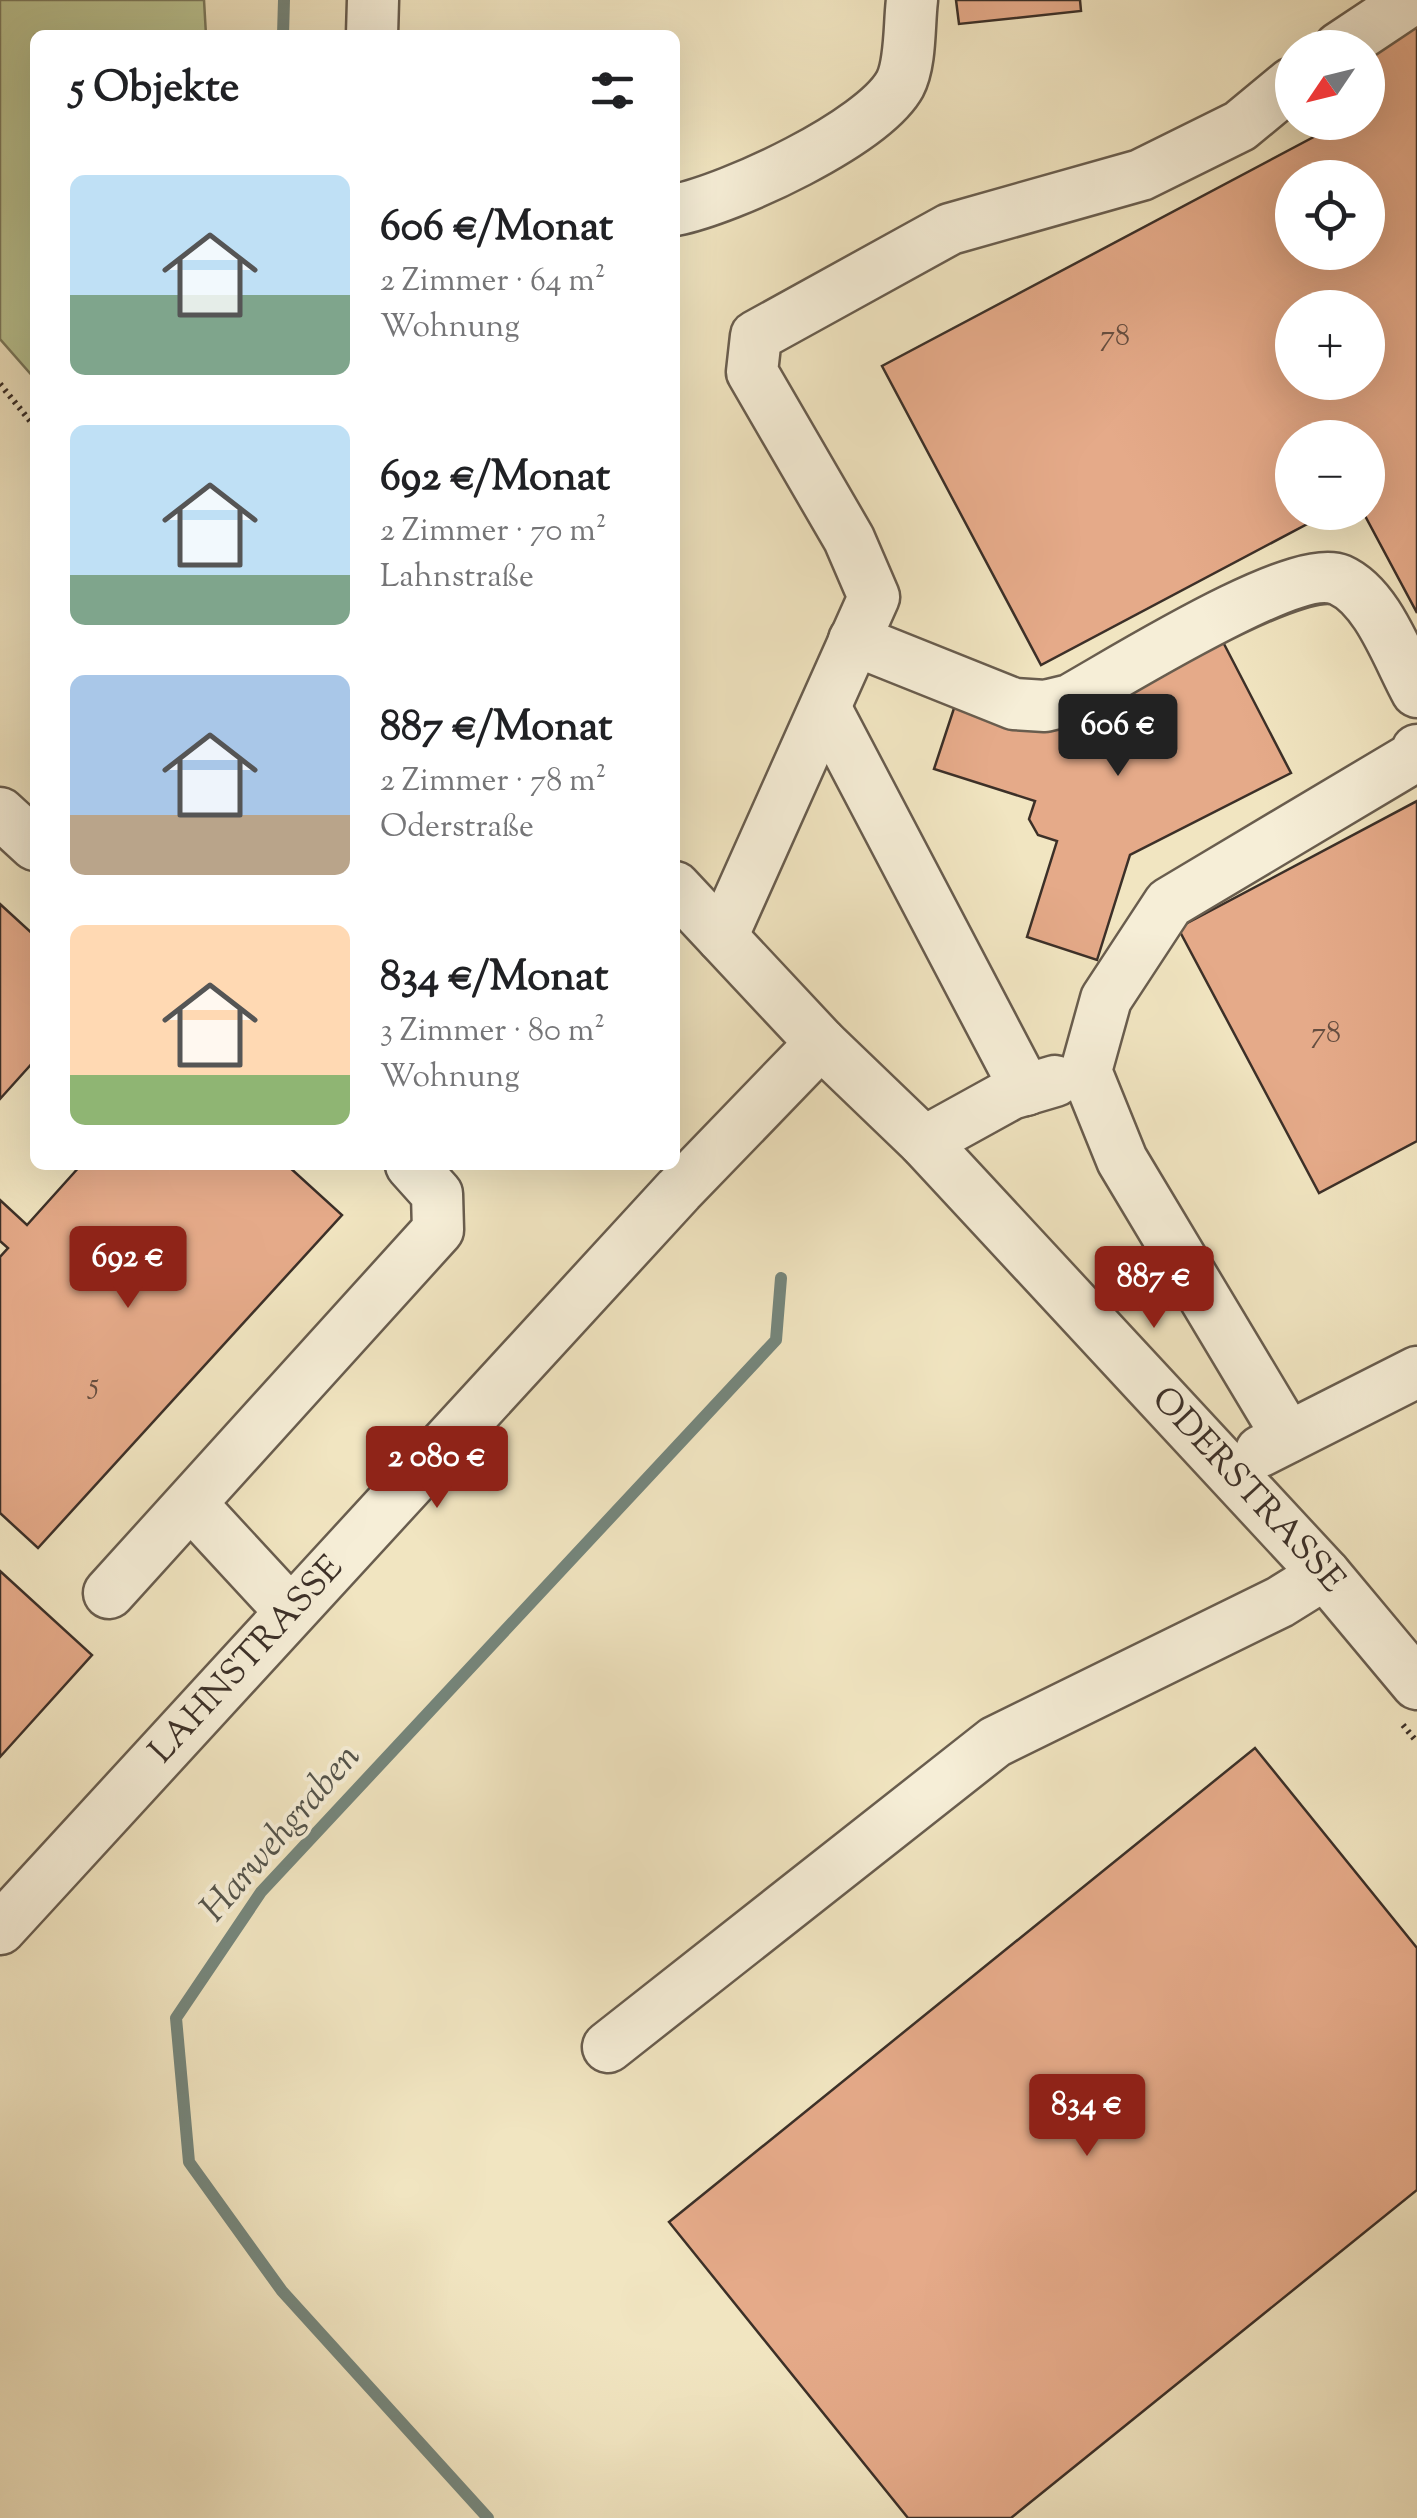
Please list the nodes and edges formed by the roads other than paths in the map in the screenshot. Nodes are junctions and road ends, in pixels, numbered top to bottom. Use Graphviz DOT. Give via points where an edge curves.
graph roads {
  1 [pos="374,0"];
  2 [pos="912,0"];
  3 [pos="1410,0"];
  4 [pos="372,30"];
  5 [pos="1366,30"];
  6 [pos="1275,96"];
  7 [pos="680,208"];
  8 [pos="854,640"];
  9 [pos="1417,692"];
  10 [pos="826,709"];
  11 [pos="1417,750"];
  12 [pos="0,813"];
  13 [pos="30,840"];
  14 [pos="680,892"];
  15 [pos="722,938"];
  16 [pos="821,1042"];
  17 [pos="1086,1071"];
  18 [pos="1026,1090"];
  19 [pos="924,1142"];
  20 [pos="415,1170"];
  21 [pos="1417,1372"];
  22 [pos="1288,1438"];
  23 [pos="1227,1468"];
  24 [pos="192,1506"];
  25 [pos="1325,1574"];
  26 [pos="110,1593"];
  27 [pos="290,1611"];
  28 [pos="1417,1684"];
  29 [pos="0,1929"];
  30 [pos="608,2047"];
  1 -- 4 [label="street"];
  2 -- 7 [label="street" via="902,81 874,117 758,181"];
  3 -- 5 [label="street"];
  6 -- 8 [label="street" via="1240,126 1141,175 950,229 756,336 752,372 874,597"];
  8 -- 9 [label="street" via="1014,704 1045,706 1070,700 1253,600 1305,578 1338,578 1364,596"];
  8 -- 10 [label="street"];
  10 -- 15 [label="street"];
  10 -- 18 [label="street"];
  11 -- 17 [label="street" via="1360,792 1169,903 1106,999"];
  12 -- 13 [label="street"];
  14 -- 15 [label="street, ODERSTRASSE"];
  15 -- 16 [label="street, ODERSTRASSE"];
  16 -- 19 [label="street, ODERSTRASSE"];
  16 -- 27 [label="street, LAHNSTRASSE"];
  17 -- 18 [label="street"];
  17 -- 22 [label="street" via="1122,1160"];
  18 -- 19 [label="street"];
  19 -- 23 [label="street, ODERSTRASSE"];
  20 -- 24 [label="street" via="437,1194 438,1230"];
  21 -- 22 [label="street"];
  22 -- 23 [label="street"];
  23 -- 25 [label="street, ODERSTRASSE"];
  24 -- 26 [label="street"];
  24 -- 27 [label="street"];
  25 -- 28 [label="street, ODERSTRASSE"];
  25 -- 30 [label="street" via="995,1742"];
  27 -- 29 [label="street, LAHNSTRASSE"];
}
